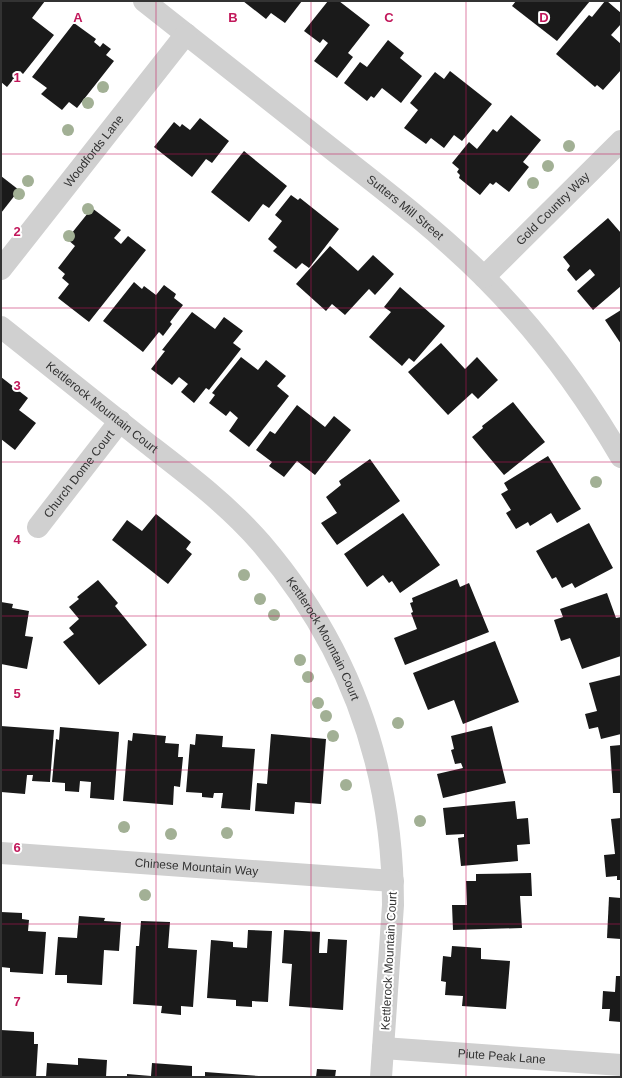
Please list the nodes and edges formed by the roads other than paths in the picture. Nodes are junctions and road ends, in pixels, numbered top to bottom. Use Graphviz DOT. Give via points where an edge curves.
graph roads {
  1 [pos="144,1"];
  2 [pos="186,34"];
  3 [pos="621,141"];
  4 [pos="1,269"];
  5 [pos="484,277"];
  6 [pos="1,328"];
  7 [pos="120,421"];
  8 [pos="621,457"];
  9 [pos="38,527"];
  10 [pos="1,853"];
  11 [pos="393,881"];
  12 [pos="383,1048"];
  13 [pos="621,1065"];
  14 [pos="381,1077"];
  1 -- 2 [label="street, Sutters Mill Street"];
  2 -- 4 [label="street, Woodfords Lane"];
  2 -- 5 [label="street, Sutters Mill Street" via="428,225"];
  3 -- 5 [label="street, Gold Country Way"];
  5 -- 8 [label="street, Sutters Mill Street" via="535,332 572,380"];
  6 -- 7 [label="street, Kettlerock Mountain Court"];
  7 -- 9 [label="street, Church Dome Court"];
  7 -- 11 [label="street, Kettlerock Mountain Court" via="221,503 260,542 295,586 325,633 349,683 369,735 383,789"];
  10 -- 11 [label="street, Chinese Mountain Way"];
  11 -- 12 [label="street, Kettlerock Mountain Court"];
  12 -- 13 [label="street, Piute Peak Lane"];
  12 -- 14 [label="street, Kettlerock Mountain Court"];
}
